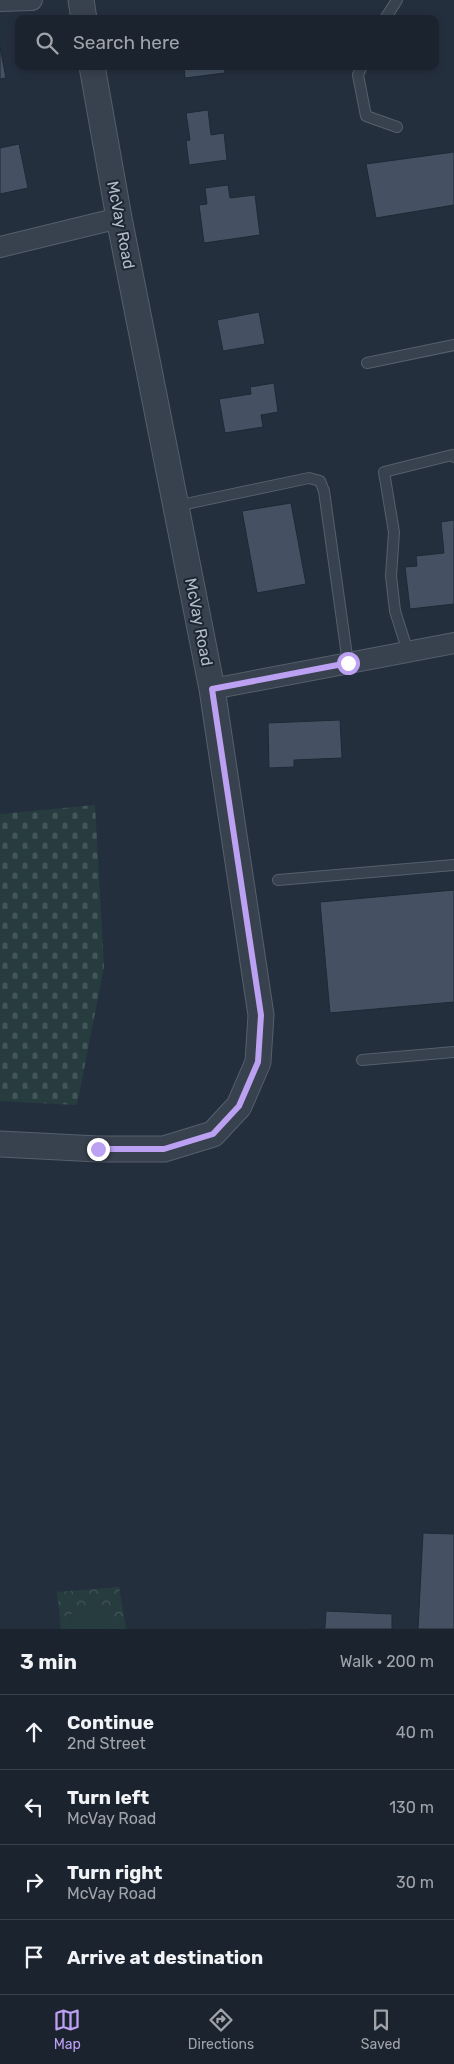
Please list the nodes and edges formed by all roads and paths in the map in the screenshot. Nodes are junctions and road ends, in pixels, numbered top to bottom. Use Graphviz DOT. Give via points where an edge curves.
graph roads {
  1 [pos="32,0"];
  2 [pos="81,0"];
  3 [pos="397,0"];
  4 [pos="0,1"];
  5 [pos="83,15"];
  6 [pos="388,15"];
  7 [pos="93,70"];
  8 [pos="360,70"];
  9 [pos="397,127"];
  10 [pos="119,218"];
  11 [pos="0,247"];
  12 [pos="454,345"];
  13 [pos="367,363"];
  14 [pos="454,457"];
  15 [pos="176,506"];
  16 [pos="454,644"];
  17 [pos="408,652"];
  18 [pos="348,663"];
  19 [pos="212,689"];
  20 [pos="454,865"];
  21 [pos="278,880"];
  22 [pos="454,1052"];
  23 [pos="362,1060"];
  24 [pos="0,1144"];
  1 -- 4 [label="street"];
  2 -- 5 [label="street"];
  3 -- 6 [label="lane"];
  7 -- 10 [label="street, McVay Road"];
  8 -- 9 [label="lane" via="358,75 366,116"];
  10 -- 11 [label="street"];
  10 -- 15 [label="street, McVay Road"];
  12 -- 13 [label="lane"];
  14 -- 17 [label="lane" via="384,472 394,532 392,585 395,611"];
  15 -- 18 [label="lane" via="309,478 320,481"];
  15 -- 19 [label="street, McVay Road"];
  16 -- 17 [label="street"];
  17 -- 18 [label="street"];
  18 -- 19 [label="street"];
  19 -- 24 [label="street, McVay Road" via="261,1015 258,1062 239,1106 213,1134 164,1149"];
  20 -- 21 [label="lane"];
  22 -- 23 [label="lane"];
}
